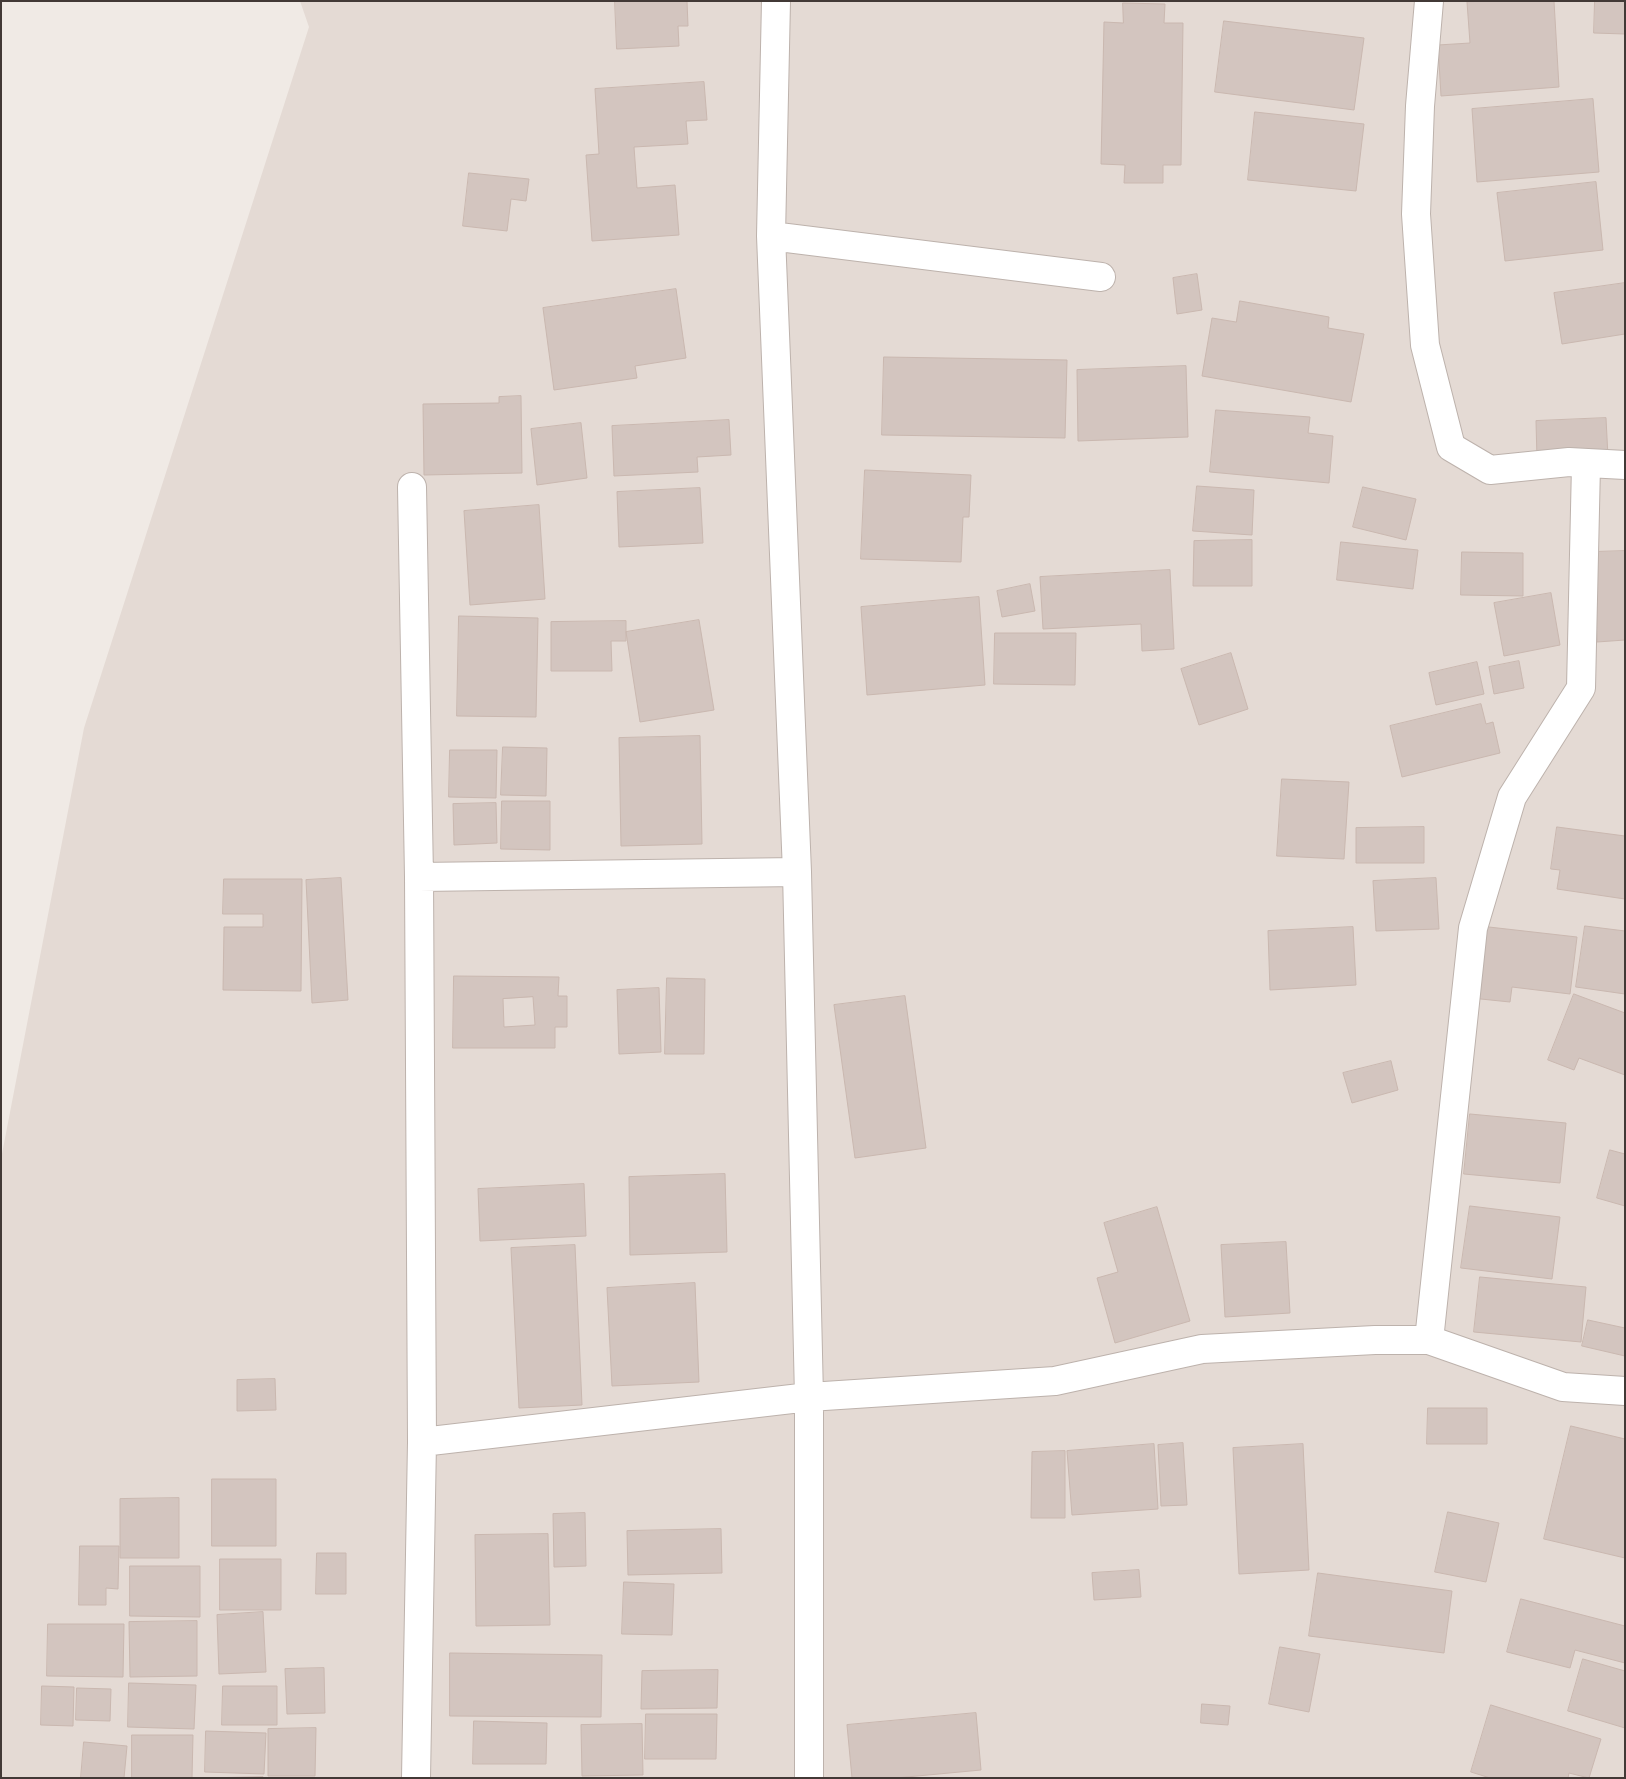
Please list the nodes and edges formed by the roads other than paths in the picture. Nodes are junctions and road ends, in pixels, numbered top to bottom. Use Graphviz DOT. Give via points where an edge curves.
graph roads {
  1 [pos="776,1"];
  2 [pos="1429,1"];
  3 [pos="771,236"];
  4 [pos="1101,277"];
  5 [pos="1586,465"];
  6 [pos="1625,465"];
  7 [pos="412,487"];
  8 [pos="797,872"];
  9 [pos="418,877"];
  10 [pos="1429,1340"];
  11 [pos="1625,1390"];
  12 [pos="809,1397"];
  13 [pos="422,1442"];
  14 [pos="416,1778"];
  15 [pos="809,1778"];
  1 -- 3 [label="street"];
  2 -- 5 [label="street" via="1420,106 1416,214 1425,345 1451,447 1490,470 1569,462"];
  3 -- 4 [label="street"];
  3 -- 8 [label="street"];
  5 -- 6 [label="street"];
  5 -- 10 [label="street" via="1581,688 1512,797 1473,928"];
  7 -- 9 [label="street"];
  8 -- 9 [label="street"];
  8 -- 12 [label="street"];
  9 -- 13 [label="street"];
  10 -- 11 [label="street" via="1563,1386"];
  10 -- 12 [label="street" via="1202,1349 1055,1381"];
  12 -- 13 [label="street"];
  12 -- 15 [label="street"];
  13 -- 14 [label="street"];
}
